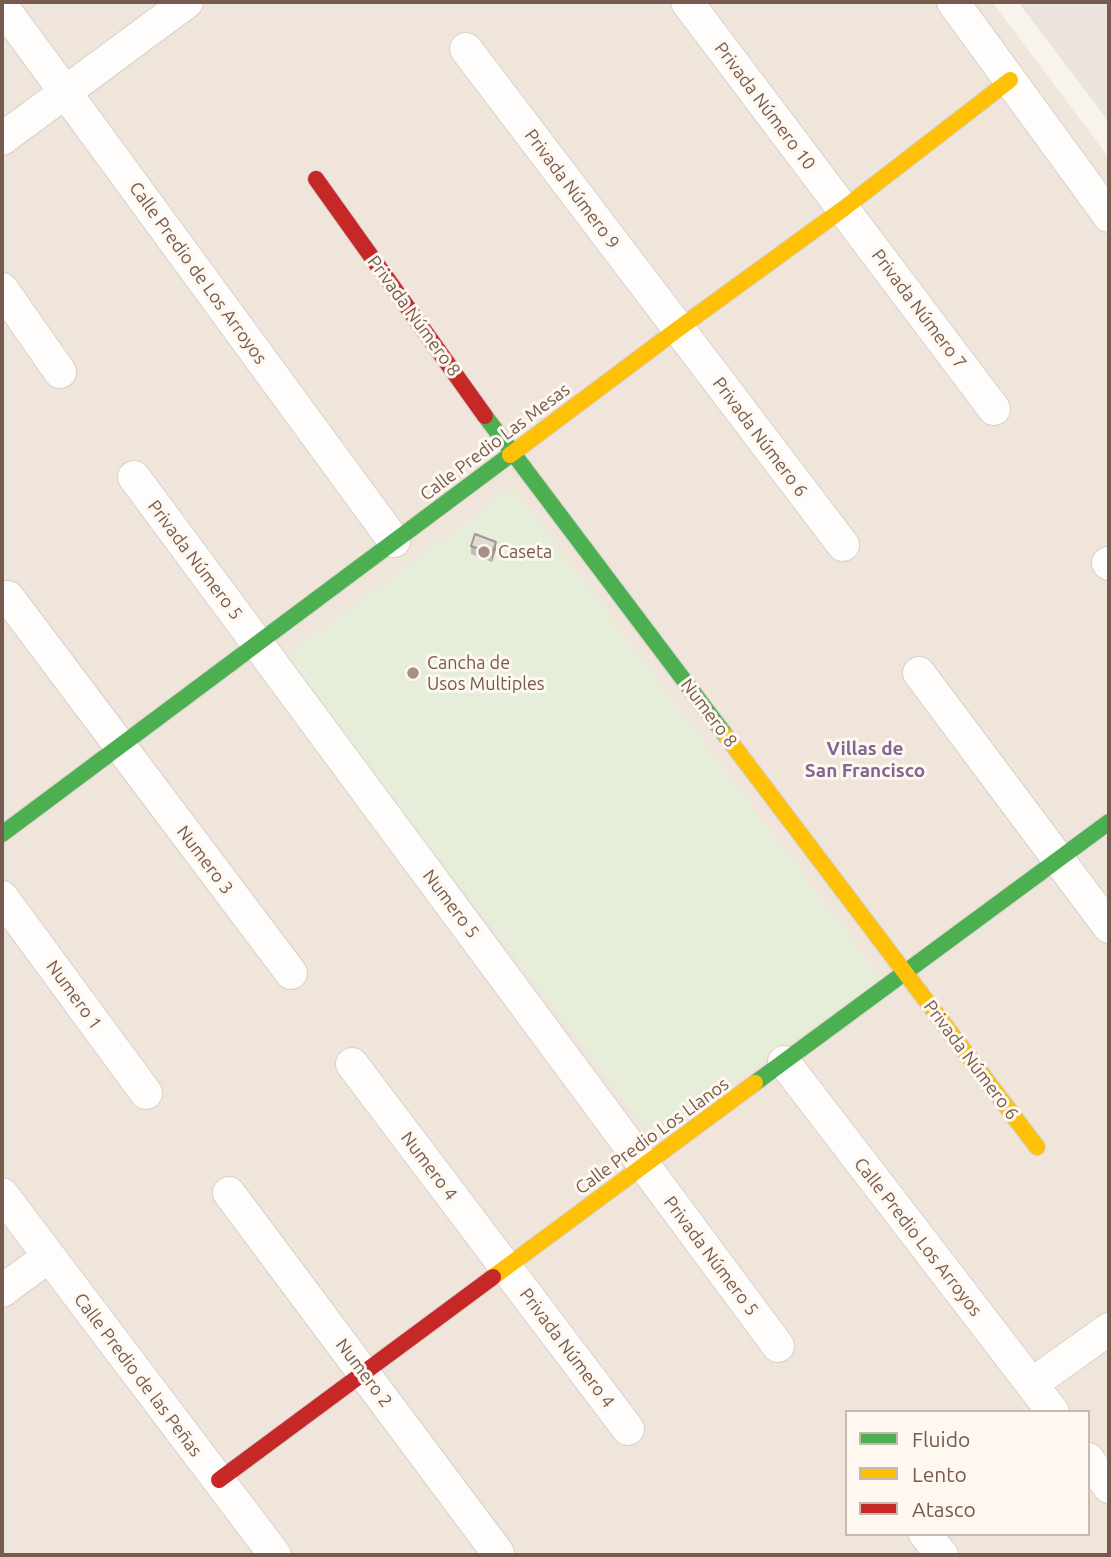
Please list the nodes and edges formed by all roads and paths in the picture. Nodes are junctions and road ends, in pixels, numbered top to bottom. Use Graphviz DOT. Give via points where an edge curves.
graph roads {
  1 [pos="187,2"];
  2 [pos="687,2"];
  3 [pos="953,2"];
  4 [pos="2,6"];
  5 [pos="466,49"];
  6 [pos="1010,80"];
  7 [pos="65,92"];
  8 [pos="2,139"];
  9 [pos="316,179"];
  10 [pos="844,209"];
  11 [pos="1109,216"];
  12 [pos="2,289"];
  13 [pos="678,329"];
  14 [pos="60,372"];
  15 [pos="994,409"];
  16 [pos="512,453"];
  17 [pos="134,477"];
  18 [pos="394,541"];
  19 [pos="843,545"];
  20 [pos="8,597"];
  21 [pos="257,643"];
  22 [pos="919,673"];
  23 [pos="120,746"];
  24 [pos="1109,822"];
  25 [pos="2,835"];
  26 [pos="1059,859"];
  27 [pos="2,897"];
  28 [pos="1109,927"];
  29 [pos="291,973"];
  30 [pos="905,973"];
  31 [pos="784,1062"];
  32 [pos="352,1064"];
  33 [pos="146,1093"];
  34 [pos="1037,1147"];
  35 [pos="645,1166"];
  36 [pos="229,1193"];
  37 [pos="2,1194"];
  38 [pos="48,1257"];
  39 [pos="506,1268"];
  40 [pos="2,1291"];
  41 [pos="1109,1329"];
  42 [pos="778,1346"];
  43 [pos="364,1373"];
  44 [pos="1032,1384"];
  45 [pos="1052,1410"];
  46 [pos="628,1429"];
  47 [pos="1090,1462"];
  48 [pos="219,1480"];
  49 [pos="1109,1487"];
  50 [pos="927,1536"];
  51 [pos="498,1553"];
  52 [pos="275,1555"];
  53 [pos="942,1555"];
  1 -- 7 [label="street"];
  2 -- 10 [label="street, Privada Número 10"];
  3 -- 6 [label="street"];
  4 -- 7 [label="street, Calle Predio de Los Arroyos"];
  5 -- 13 [label="street, Privada Número 9"];
  6 -- 10 [label="street, Calle Predio Las Mesas"];
  6 -- 11 [label="street"];
  7 -- 8 [label="street"];
  7 -- 18 [label="street, Calle Predio de Los Arroyos"];
  9 -- 16 [label="street, Privada Número 8"];
  10 -- 13 [label="street, Calle Predio Las Mesas"];
  10 -- 15 [label="street, Privada Número 7"];
  12 -- 14 [label="street"];
  13 -- 16 [label="street, Calle Predio Las Mesas"];
  13 -- 19 [label="street, Privada Número 6"];
  16 -- 18 [label="street, Calle Predio Las Mesas"];
  16 -- 30 [label="street, Numero 8"];
  17 -- 21 [label="street, Privada Número 5"];
  18 -- 21 [label="street, Calle Predio Las Mesas"];
  20 -- 23 [label="street, Numero 3"];
  21 -- 23 [label="street, Calle Predio Las Mesas"];
  21 -- 35 [label="street, Numero 5"];
  22 -- 26 [label="street"];
  23 -- 25 [label="street, Calle Predio Las Mesas"];
  23 -- 29 [label="street, Numero 3"];
  24 -- 26 [label="street, Calle Predio Los Llanos"];
  26 -- 28 [label="street"];
  26 -- 30 [label="street, Calle Predio Los Llanos"];
  27 -- 33 [label="street, Numero 1"];
  30 -- 31 [label="street, Calle Predio Los Llanos"];
  30 -- 34 [label="street, Privada Número 6"];
  31 -- 35 [label="street, Calle Predio Los Llanos"];
  31 -- 44 [label="street, Calle Predio Los Arroyos"];
  32 -- 39 [label="street, Numero 4"];
  35 -- 39 [label="street, Calle Predio Los Llanos"];
  35 -- 42 [label="street, Privada Número 5"];
  36 -- 43 [label="street, Numero 2"];
  37 -- 38 [label="street, Calle Predio de las Peñas"];
  38 -- 40 [label="street"];
  38 -- 48 [label="street, Calle Predio de las Peñas"];
  39 -- 43 [label="street, Calle Predio Los Llanos"];
  39 -- 46 [label="street, Privada Número 4"];
  41 -- 44 [label="street"];
  43 -- 48 [label="street, Calle Predio Los Llanos"];
  43 -- 51 [label="street, Numero 2"];
  44 -- 45 [label="street, Calle Predio Los Arroyos"];
  47 -- 49 [label="street"];
  48 -- 52 [label="street, Calle Predio de las Peñas"];
  50 -- 53 [label="street"];
}
